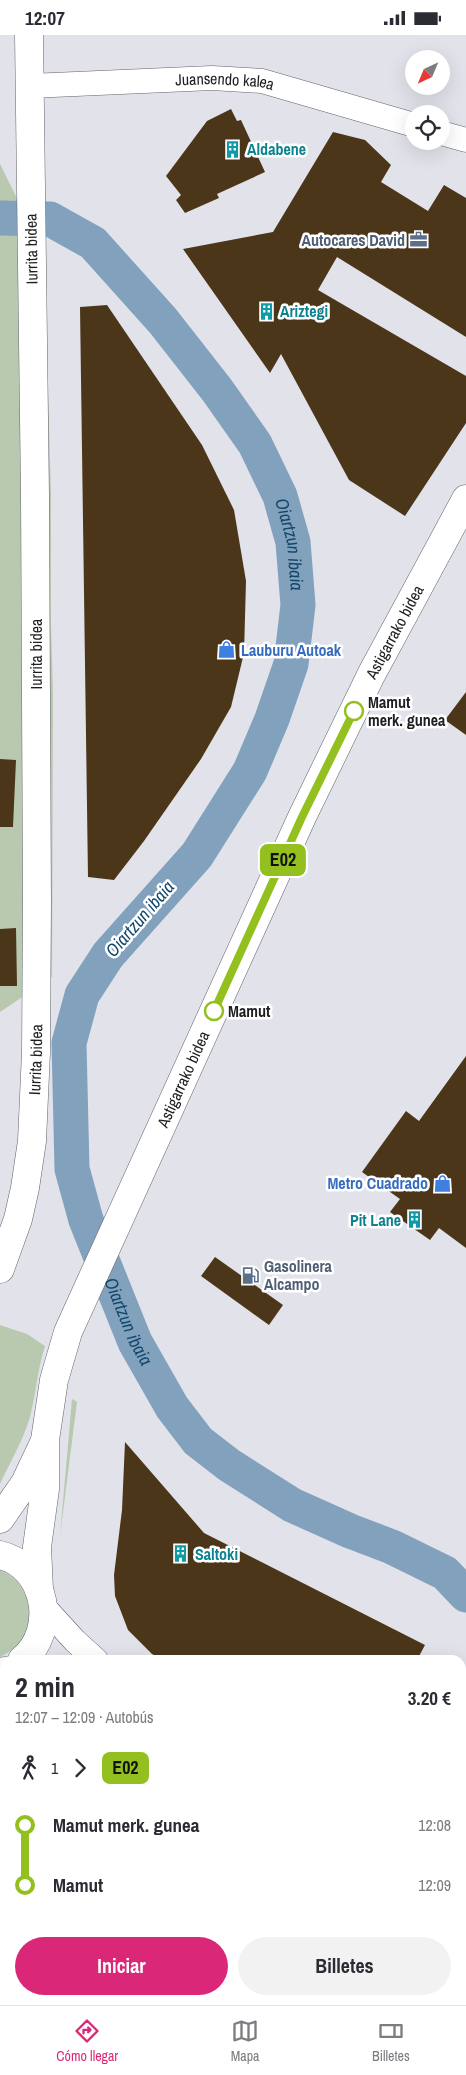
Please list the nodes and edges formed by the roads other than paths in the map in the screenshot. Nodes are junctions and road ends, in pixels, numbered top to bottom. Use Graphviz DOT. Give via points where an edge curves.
graph roads {
  1 [pos="29,35"];
  2 [pos="30,86"];
  3 [pos="405,122"];
  4 [pos="450,136"];
  5 [pos="466,140"];
  6 [pos="466,499"];
  7 [pos="0,1269"];
  8 [pos="45,1439"];
  9 [pos="0,1519"];
  10 [pos="0,1555"];
  11 [pos="42,1598"];
  12 [pos="28,1655"];
  13 [pos="90,1655"];
  1 -- 2 [label="main road, Iurrita bidea"];
  2 -- 3 [label="street, Juansendo kalea" via="212,78 262,81"];
  2 -- 7 [label="main road, Iurrita bidea" via="36,505 36,1051 32,1141 25,1188"];
  4 -- 5 [label="street"];
  6 -- 8 [label="main road, Astigarrako bidea" via="371,675 302,817 68,1332 58,1363"];
  8 -- 9 [label="main road" via="25,1483"];
  8 -- 11 [label="main road" via="45,1489 37,1547"];
  10 -- 11 [label="main road" via="31,1575"];
  11 -- 12 [label="main road" via="43,1624 38,1641"];
  11 -- 13 [label="street" via="75,1641"];
}
